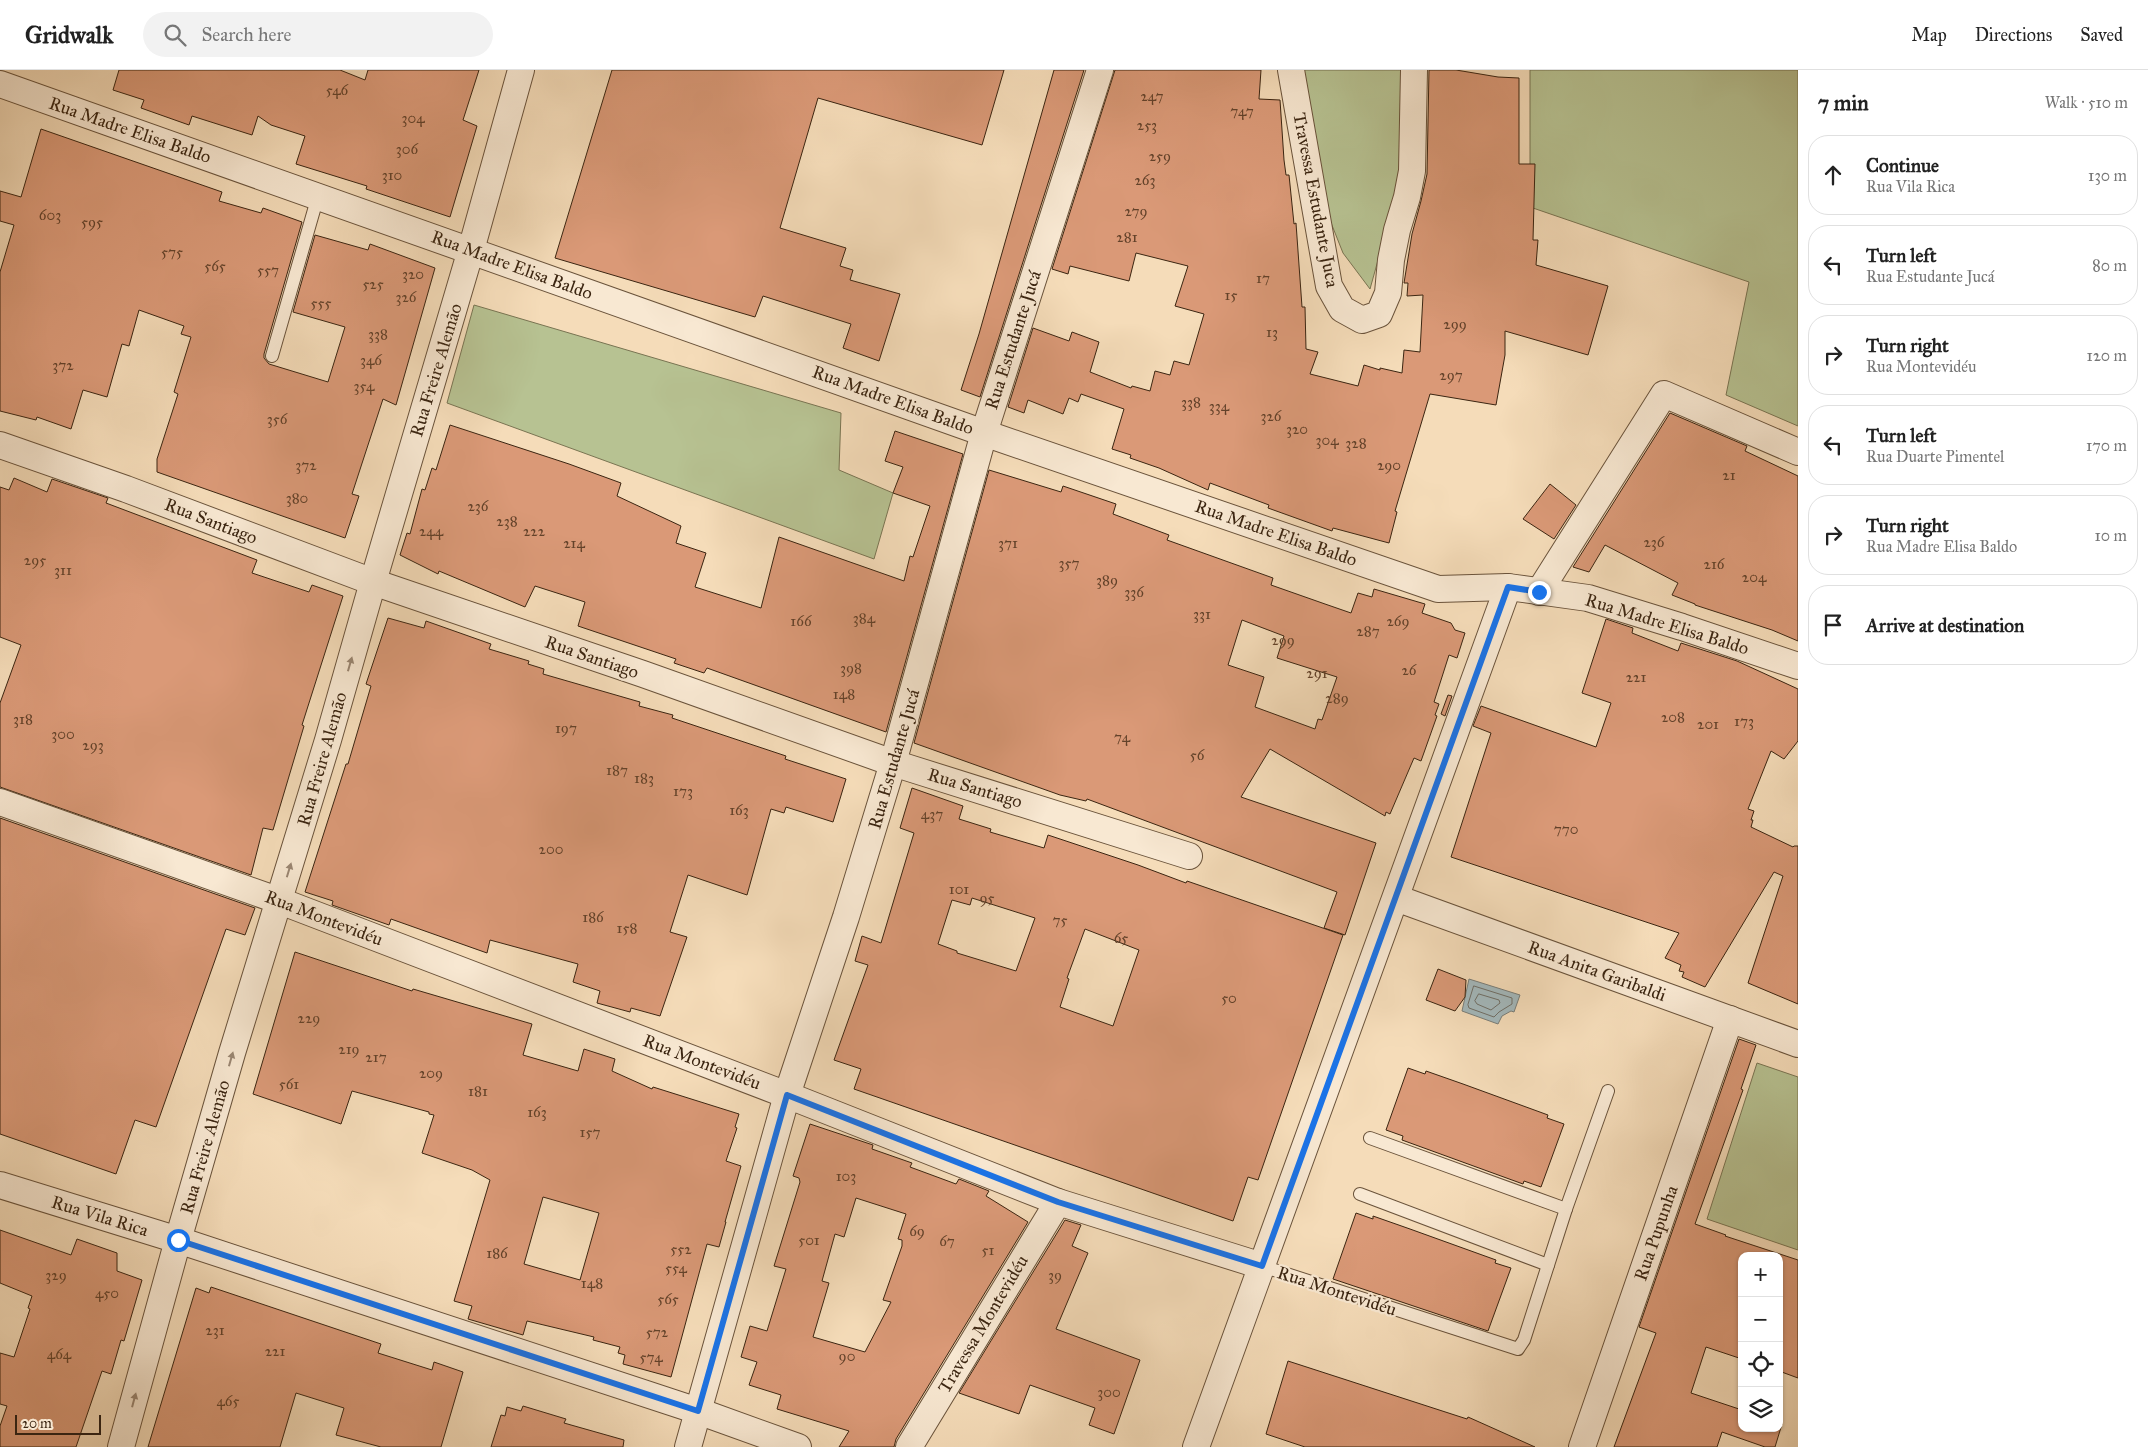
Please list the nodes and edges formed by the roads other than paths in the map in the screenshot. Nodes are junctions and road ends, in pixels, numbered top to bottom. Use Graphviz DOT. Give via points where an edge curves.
graph roads {
  1 [pos="521,70"];
  2 [pos="1100,70"];
  3 [pos="1291,70"];
  4 [pos="1414,70"];
  5 [pos="0,84"];
  6 [pos="318,196"];
  7 [pos="471,250"];
  8 [pos="272,356"];
  9 [pos="984,433"];
  10 [pos="0,445"];
  11 [pos="1798,452"];
  12 [pos="373,582"];
  13 [pos="1508,587"];
  14 [pos="1539,592"];
  15 [pos="1798,666"];
  16 [pos="893,763"];
  17 [pos="0,802"];
  18 [pos="1189,856"];
  19 [pos="1396,898"];
  20 [pos="280,901"];
  21 [pos="1730,1019"];
  22 [pos="1798,1044"];
  23 [pos="1608,1091"];
  24 [pos="787,1095"];
  25 [pos="1370,1138"];
  26 [pos="0,1185"];
  27 [pos="1360,1194"];
  28 [pos="1058,1202"];
  29 [pos="1566,1209"];
  30 [pos="178,1240"];
  31 [pos="1548,1265"];
  32 [pos="1262,1266"];
  33 [pos="698,1411"];
  34 [pos="121,1447"];
  35 [pos="688,1447"];
  36 [pos="798,1447"];
  37 [pos="909,1447"];
  38 [pos="1196,1447"];
  39 [pos="1582,1447"];
  1 -- 7 [label="street, Rua Freire Alemão"];
  2 -- 9 [label="street, Rua Estudante Jucá"];
  3 -- 4 [label="street, Travessa Estudante Juca" via="1330,286 1342,309 1362,320 1379,314 1388,293 1397,230 1408,197 1412,171"];
  5 -- 6 [label="street, Rua Madre Elisa Baldo"];
  6 -- 7 [label="street, Rua Madre Elisa Baldo"];
  6 -- 8 [label="lane"];
  7 -- 9 [label="street, Rua Madre Elisa Baldo"];
  7 -- 12 [label="street, Rua Freire Alemão"];
  9 -- 13 [label="street, Rua Madre Elisa Baldo" via="1438,589"];
  9 -- 16 [label="street, Rua Estudante Jucá"];
  10 -- 12 [label="street, Rua Santiago"];
  11 -- 14 [label="street" via="1664,394"];
  12 -- 16 [label="street, Rua Santiago"];
  20 -- 12 [label="street, Rua Freire Alemão, one-way"];
  13 -- 14 [label="street, Rua Madre Elisa Baldo"];
  13 -- 19 [label="street"];
  14 -- 15 [label="street, Rua Madre Elisa Baldo" via="1588,598"];
  16 -- 18 [label="street, Rua Santiago"];
  16 -- 24 [label="street, Rua Estudante Jucá"];
  17 -- 20 [label="street, Rua Montevidéu"];
  19 -- 21 [label="street, Rua Anita Garibaldi"];
  19 -- 32 [label="street"];
  20 -- 24 [label="street, Rua Montevidéu"];
  30 -- 20 [label="street, Rua Freire Alemão, one-way"];
  21 -- 22 [label="street, Rua Anita Garibaldi"];
  21 -- 39 [label="street, Rua Pupunha"];
  23 -- 29 [label="lane, Rua Montevidéu"];
  24 -- 28 [label="street, Rua Montevidéu"];
  24 -- 33 [label="street, Rua Estudante Jucá"];
  25 -- 29 [label="lane"];
  26 -- 30 [label="street, Rua Vila Rica"];
  27 -- 31 [label="lane"];
  28 -- 32 [label="street, Rua Montevidéu"];
  28 -- 37 [label="street, Travessa Montevidéu"];
  29 -- 31 [label="lane, Rua Montevidéu"];
  30 -- 33 [label="street, Rua Vila Rica"];
  34 -- 30 [label="street, Rua Freire Alemão, one-way"];
  31 -- 32 [label="lane, Rua Montevidéu" via="1524,1340 1518,1349"];
  32 -- 38 [label="street"];
  33 -- 35 [label="street, Rua Estudante Jucá"];
  33 -- 36 [label="street, Rua Vila Rica"];
}
